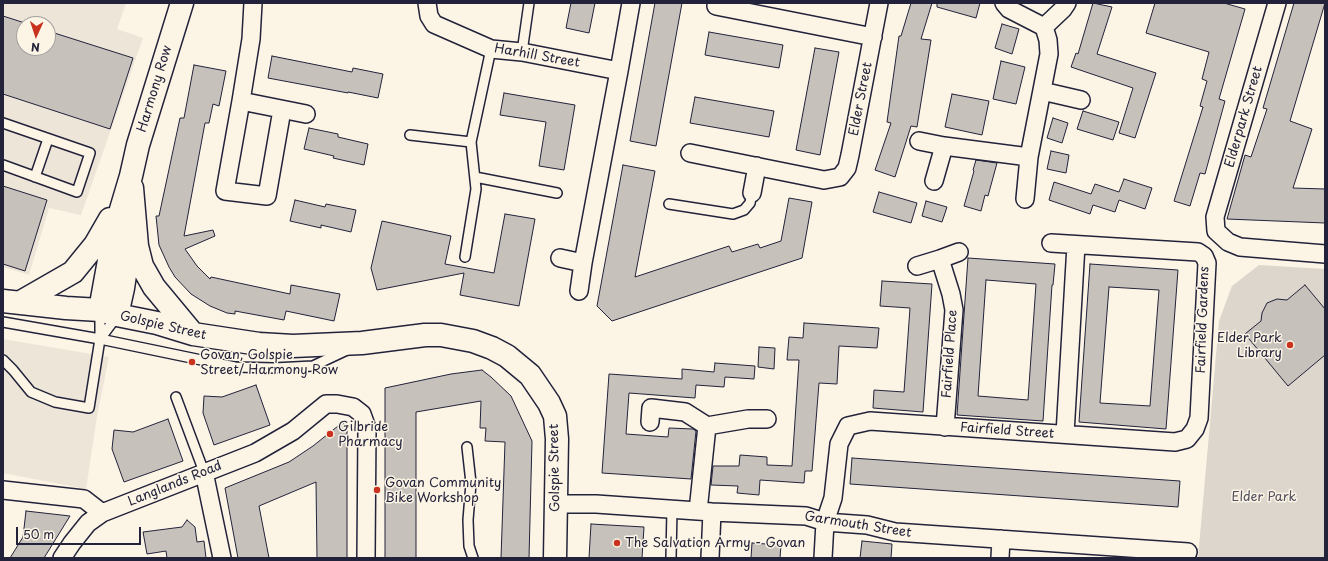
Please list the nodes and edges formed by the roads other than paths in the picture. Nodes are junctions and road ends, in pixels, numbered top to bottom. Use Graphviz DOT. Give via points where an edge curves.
graph roads {
  1 [pos="182,3"];
  2 [pos="254,3"];
  3 [pos="427,3"];
  4 [pos="529,3"];
  5 [pos="631,3"];
  6 [pos="880,3"];
  7 [pos="1004,3"];
  8 [pos="1067,3"];
  9 [pos="1277,3"];
  10 [pos="716,6"];
  11 [pos="752,8"];
  12 [pos="1044,27"];
  13 [pos="873,37"];
  14 [pos="491,49"];
  15 [pos="522,52"];
  16 [pos="619,71"];
  17 [pos="1042,91"];
  18 [pos="1081,100"];
  19 [pos="241,102"];
  20 [pos="282,110"];
  21 [pos="306,114"];
  22 [pos="3,123"];
  23 [pos="410,135"];
  24 [pos="48,139"];
  25 [pos="920,141"];
  26 [pos="471,142"];
  27 [pos="944,146"];
  28 [pos="690,153"];
  29 [pos="1029,157"];
  30 [pos="3,165"];
  31 [pos="757,166"];
  32 [pos="131,176"];
  33 [pos="35,177"];
  34 [pos="475,177"];
  35 [pos="934,181"];
  36 [pos="752,193"];
  37 [pos="557,194"];
  38 [pos="1025,199"];
  39 [pos="669,204"];
  40 [pos="1216,231"];
  41 [pos="1051,243"];
  42 [pos="1076,245"];
  43 [pos="959,252"];
  44 [pos="1325,254"];
  45 [pos="1204,256"];
  46 [pos="465,257"];
  47 [pos="560,258"];
  48 [pos="940,259"];
  49 [pos="583,262"];
  50 [pos="917,266"];
  51 [pos="579,291"];
  52 [pos="11,302"];
  53 [pos="108,313"];
  54 [pos="3,322"];
  55 [pos="193,334"];
  56 [pos="100,339"];
  57 [pos="362,343"];
  58 [pos="3,360"];
  59 [pos="176,397"];
  60 [pos="767,419"];
  61 [pos="650,422"];
  62 [pos="707,426"];
  63 [pos="945,427"];
  64 [pos="1064,434"];
  65 [pos="1187,439"];
  66 [pos="467,447"];
  67 [pos="204,472"];
  68 [pos="3,490"];
  69 [pos="557,504"];
  70 [pos="672,509"];
  71 [pos="705,512"];
  72 [pos="102,513"];
  73 [pos="825,522"];
  74 [pos="1001,539"];
  75 [pos="1188,552"];
  76 [pos="1159,554"];
  77 [pos="62,558"];
  78 [pos="222,558"];
  79 [pos="366,558"];
  80 [pos="473,558"];
  81 [pos="555,558"];
  82 [pos="671,558"];
  83 [pos="710,558"];
  84 [pos="823,558"];
  85 [pos="1000,558"];
  1 -- 32 [label="street, Harmony Row" via="138,145"];
  2 -- 19 [label="street"];
  3 -- 14 [label="street, Harhill Street" via="434,24"];
  4 -- 15 [label="lane"];
  5 -- 16 [label="street"];
  6 -- 13 [label="street, Elder Street"];
  7 -- 12 [label="street" via="1009,9"];
  8 -- 12 [label="street"];
  9 -- 40 [label="street, Elderpark Street" via="1215,217"];
  10 -- 11 [label="street"];
  11 -- 13 [label="street"];
  12 -- 17 [label="street" via="1049,54"];
  13 -- 31 [label="street, Elder Street" via="846,168 840,177 824,180"];
  14 -- 15 [label="street, Harhill Street"];
  14 -- 26 [label="lane"];
  15 -- 16 [label="street, Harhill Street"];
  16 -- 49 [label="street"];
  17 -- 18 [label="street"];
  17 -- 29 [label="street"];
  19 -- 20 [label="street"];
  19 -- 20 [label="street" via="224,190 267,196"];
  20 -- 21 [label="street"];
  22 -- 24 [label="lane"];
  23 -- 26 [label="lane"];
  24 -- 33 [label="lane"];
  24 -- 33 [label="lane" via="90,153 77,192"];
  25 -- 27 [label="street"];
  26 -- 34 [label="lane"];
  27 -- 29 [label="street"];
  27 -- 35 [label="street"];
  28 -- 31 [label="street"];
  29 -- 38 [label="street"];
  30 -- 33 [label="lane"];
  31 -- 36 [label="street"];
  32 -- 52 [label="street, Harmony Row" via="102,235 73,272"];
  32 -- 53 [label="street, Harmony Row" via="114,233"];
  32 -- 55 [label="street, Harmony Row" via="137,246 142,266 154,287"];
  34 -- 37 [label="lane"];
  34 -- 46 [label="lane" via="476,189"];
  36 -- 39 [label="lane" via="750,203 744,210 733,214"];
  40 -- 44 [label="street" via="1228,242 1240,247"];
  40 -- 45 [label="street"];
  41 -- 42 [label="street, Fairfield Gardens"];
  42 -- 45 [label="street, Fairfield Gardens" via="1198,252"];
  42 -- 64 [label="street"];
  43 -- 48 [label="street"];
  45 -- 65 [label="street, Fairfield Gardens" via="1207,263 1199,418"];
  47 -- 49 [label="street"];
  48 -- 50 [label="street"];
  48 -- 63 [label="street, Fairfield Place" via="954,310"];
  49 -- 51 [label="street"];
  52 -- 53 [label="street, Golspie Street"];
  53 -- 55 [label="street, Golspie Street"];
  53 -- 56 [label="lane"];
  53 -- 56 [label="lane"];
  54 -- 56 [label="lane"];
  55 -- 57 [label="street, Golspie Street" via="293,346"];
  56 -- 57 [label="lane" via="235,366 274,368 313,366"];
  56 -- 58 [label="lane" via="89,408 55,402 31,392"];
  57 -- 69 [label="street, Golspie Street" via="441,335 473,341 492,348 524,370 549,403 555,416 558,439"];
  59 -- 67 [label="lane"];
  60 -- 62 [label="street" via="748,419"];
  61 -- 62 [label="street" via="650,408 685,412"];
  62 -- 71 [label="street"];
  63 -- 64 [label="street, Fairfield Street"];
  63 -- 73 [label="street, Fairfield Street" via="870,421 848,426 839,444 833,498"];
  64 -- 65 [label="street, Fairfield Street" via="1175,442"];
  66 -- 80 [label="lane" via="471,483 469,539"];
  67 -- 72 [label="street, Langlands Road"];
  67 -- 78 [label="street"];
  67 -- 79 [label="street, Langlands Road" via="255,452 293,431 326,404 353,407 362,414 367,428"];
  68 -- 72 [label="street" via="84,500"];
  69 -- 70 [label="street, Garmouth Street"];
  69 -- 81 [label="street, Golspie Street"];
  70 -- 71 [label="street, Garmouth Street"];
  70 -- 82 [label="lane"];
  71 -- 73 [label="street, Garmouth Street" via="806,516"];
  71 -- 83 [label="street"];
  72 -- 77 [label="street" via="88,523"];
  73 -- 74 [label="street, Garmouth Street" via="867,525 895,532"];
  73 -- 84 [label="street"];
  74 -- 76 [label="street, Garmouth Street"];
  74 -- 85 [label="street"];
  75 -- 76 [label="street, Garmouth Street"];
}
